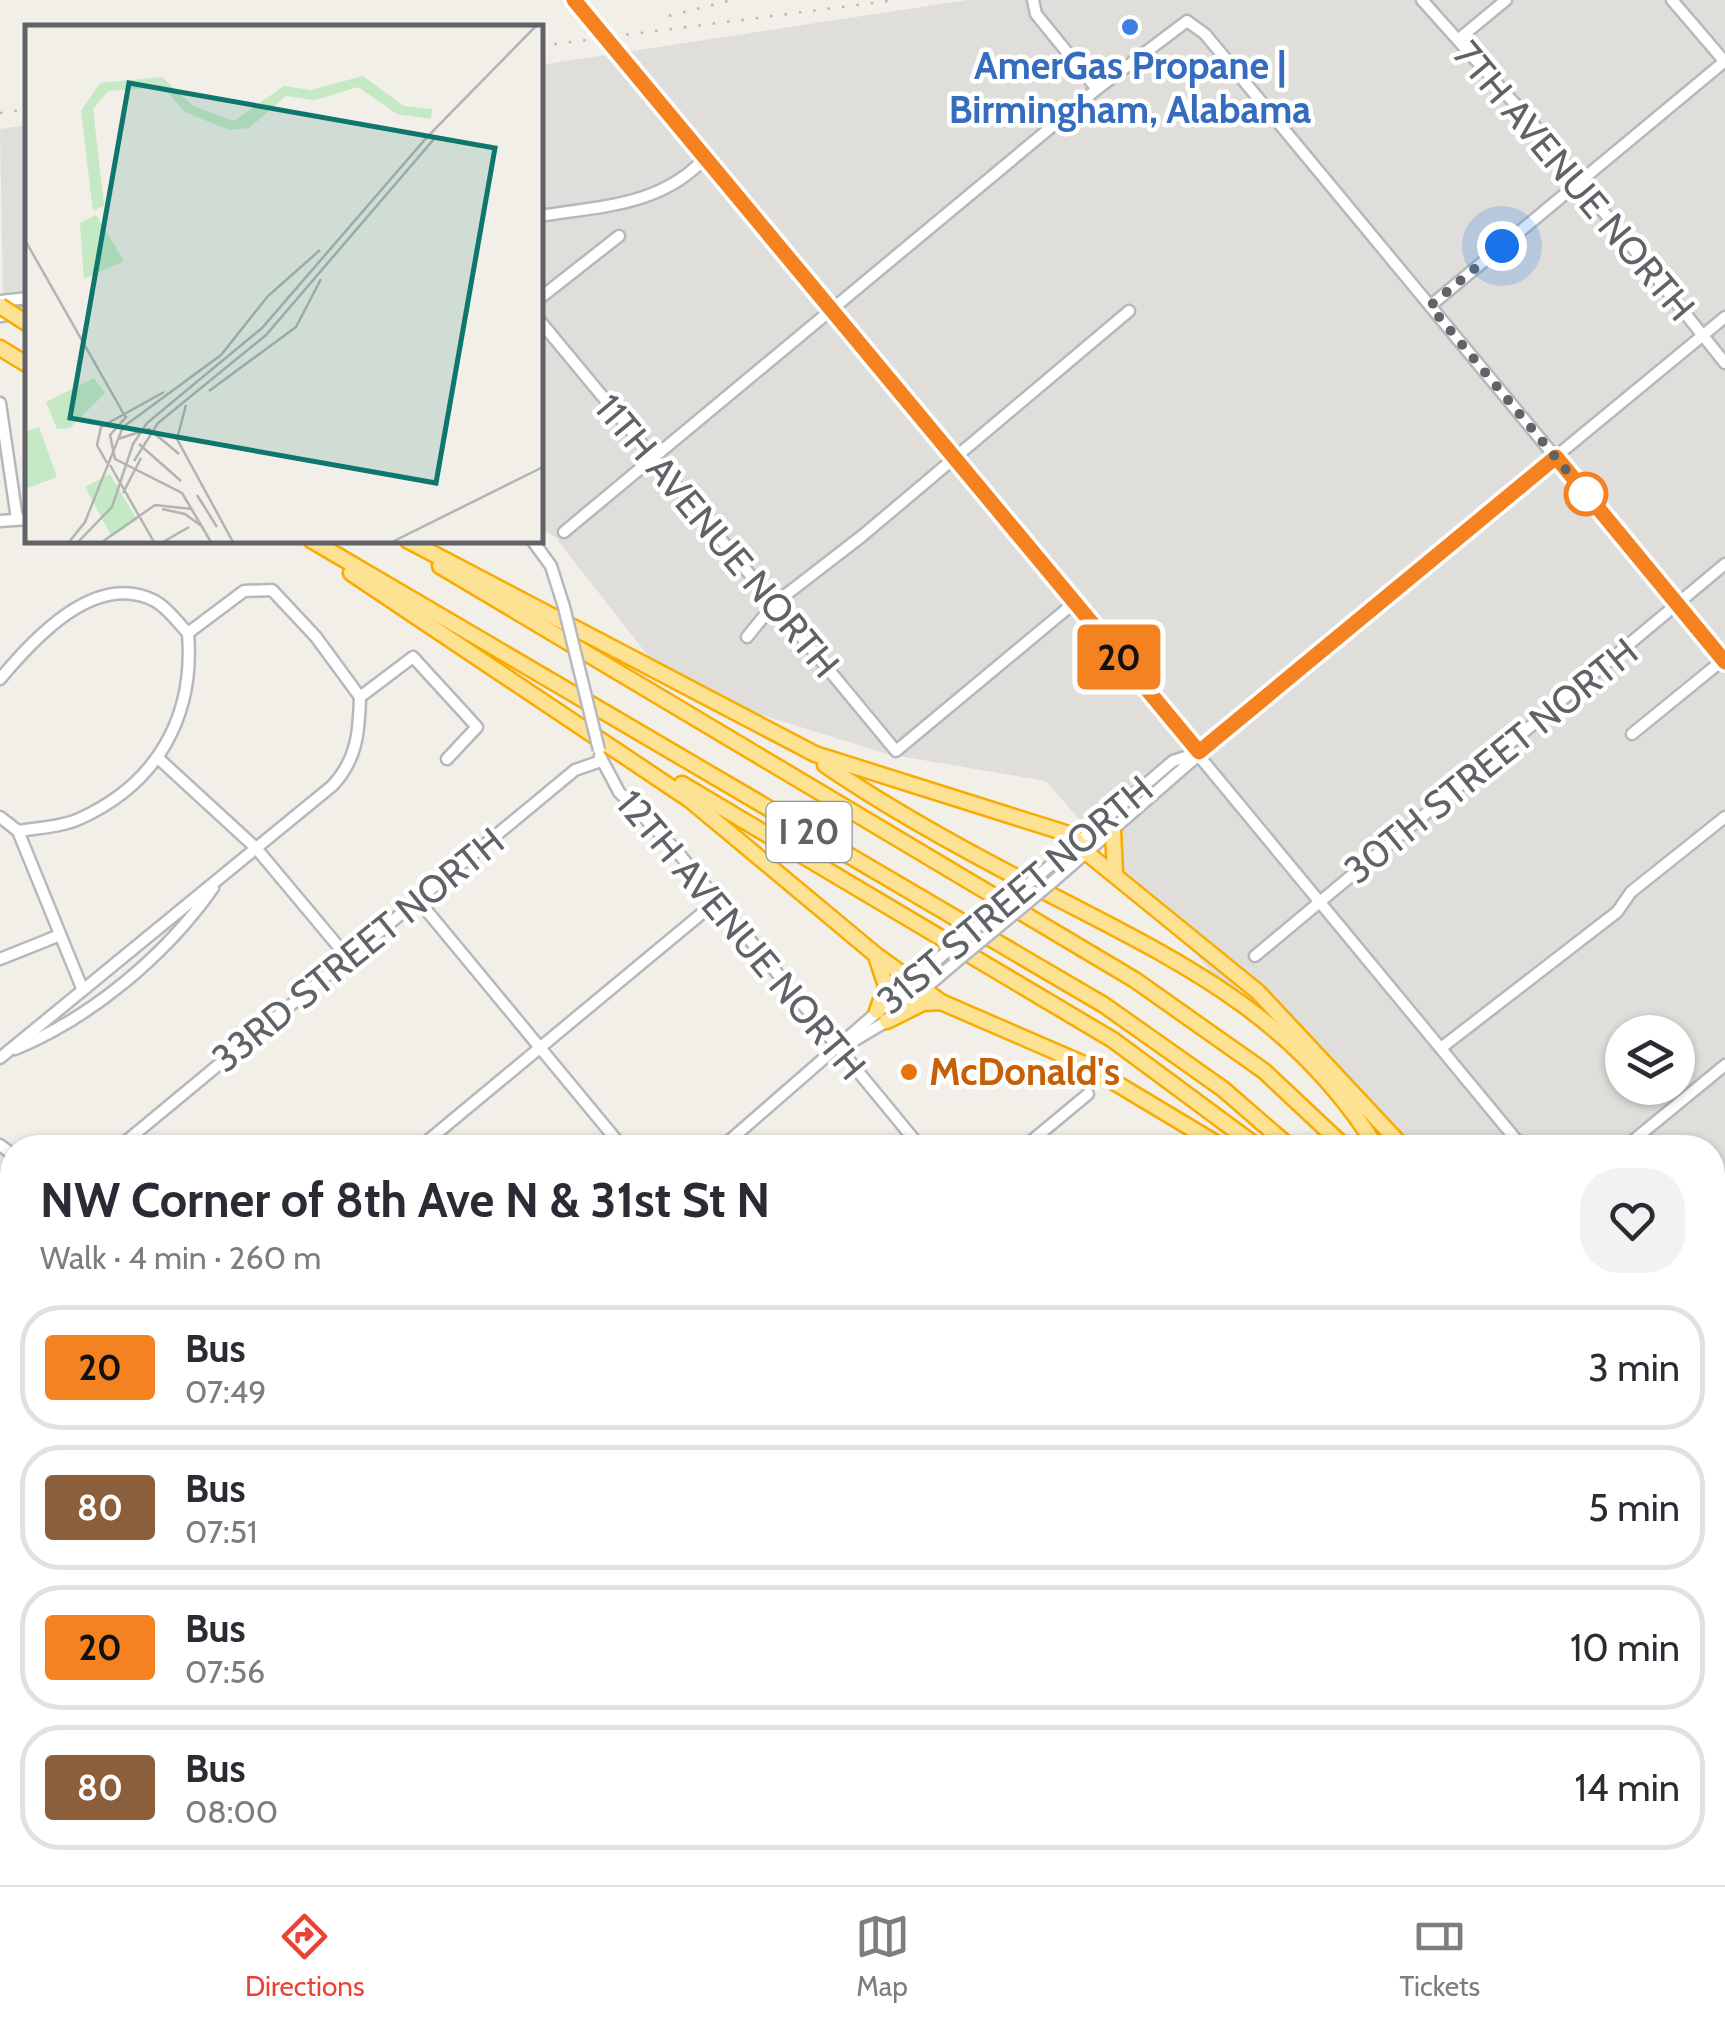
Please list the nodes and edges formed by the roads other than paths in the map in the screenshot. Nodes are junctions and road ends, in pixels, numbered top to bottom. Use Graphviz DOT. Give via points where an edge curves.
graph roads {
  1 [pos="574,0"];
  2 [pos="1033,0"];
  3 [pos="1422,0"];
  4 [pos="1506,0"];
  5 [pos="1672,0"];
  6 [pos="1460,38"];
  7 [pos="1725,61"];
  8 [pos="1097,89"];
  9 [pos="705,158"];
  10 [pos="1580,182"];
  11 [pos="542,216"];
  12 [pos="619,236"];
  13 [pos="542,296"];
  14 [pos="25,299"];
  15 [pos="0,304"];
  16 [pos="1430,306"];
  17 [pos="831,310"];
  18 [pos="1130,311"];
  19 [pos="25,312"];
  20 [pos="0,316"];
  21 [pos="1725,318"];
  22 [pos="25,322"];
  23 [pos="542,323"];
  24 [pos="1703,336"];
  25 [pos="2,349"];
  26 [pos="25,363"];
  27 [pos="1725,363"];
  28 [pos="0,404"];
  29 [pos="953,456"];
  30 [pos="1556,457"];
  31 [pos="652,460"];
  32 [pos="22,519"];
  33 [pos="0,520"];
  34 [pos="564,532"];
  35 [pos="313,542"];
  36 [pos="313,542"];
  37 [pos="400,542"];
  38 [pos="412,542"];
  39 [pos="534,542"];
  40 [pos="1725,564"];
  41 [pos="1074,603"];
  42 [pos="774,604"];
  43 [pos="1679,606"];
  44 [pos="188,633"];
  45 [pos="747,636"];
  46 [pos="1724,661"];
  47 [pos="0,679"];
  48 [pos="509,681"];
  49 [pos="360,698"];
  50 [pos="1632,734"];
  51 [pos="792,742"];
  52 [pos="1199,752"];
  53 [pos="600,756"];
  54 [pos="158,758"];
  55 [pos="448,759"];
  56 [pos="0,817"];
  57 [pos="1725,817"];
  58 [pos="18,831"];
  59 [pos="1113,831"];
  60 [pos="1078,840"];
  61 [pos="256,848"];
  62 [pos="1087,854"];
  63 [pos="1115,872"];
  64 [pos="219,878"];
  65 [pos="418,900"];
  66 [pos="718,900"];
  67 [pos="1320,902"];
  68 [pos="60,935"];
  69 [pos="876,955"];
  70 [pos="1255,956"];
  71 [pos="348,958"];
  72 [pos="0,959"];
  73 [pos="918,986"];
  74 [pos="82,988"];
  75 [pos="941,1002"];
  76 [pos="882,1016"];
  77 [pos="540,1048"];
  78 [pos="1441,1048"];
  79 [pos="839,1049"];
  80 [pos="4,1055"];
  81 [pos="1725,1066"];
  82 [pos="1088,1094"];
  83 [pos="134,1135"];
  84 [pos="435,1135"];
  85 [pos="612,1135"];
  86 [pos="736,1135"];
  87 [pos="910,1135"];
  88 [pos="1039,1135"];
  89 [pos="1203,1135"];
  90 [pos="1241,1135"];
  91 [pos="1276,1135"];
  92 [pos="1332,1135"];
  93 [pos="1367,1135"];
  94 [pos="1392,1135"];
  95 [pos="1512,1135"];
  96 [pos="1640,1135"];
  1 -- 9 [label="street, bridge"];
  2 -- 8 [label="street" via="1036,14"];
  3 -- 6 [label="street, 7TH AVENUE NORTH"];
  4 -- 6 [label="street"];
  5 -- 7 [label="street"];
  6 -- 10 [label="street, 7TH AVENUE NORTH"];
  7 -- 10 [label="street"];
  8 -- 16 [label="street" via="1187,21 1205,34"];
  8 -- 17 [label="street"];
  9 -- 11 [label="street" via="657,195"];
  9 -- 17 [label="street"];
  10 -- 16 [label="street"];
  10 -- 24 [label="street, 7TH AVENUE NORTH"];
  12 -- 13 [label="street"];
  14 -- 15 [label="street"];
  15 -- 22 [label="highway, bridge"];
  16 -- 30 [label="street"];
  17 -- 29 [label="street"];
  17 -- 31 [label="street"];
  18 -- 29 [label="street"];
  19 -- 20 [label="street"];
  21 -- 24 [label="street, 31ST STREET NORTH"];
  23 -- 31 [label="street, 11TH AVENUE NORTH"];
  24 -- 27 [label="street, 7TH AVENUE NORTH"];
  24 -- 30 [label="street, 31ST STREET NORTH"];
  25 -- 26 [label="highway"];
  28 -- 32 [label="street"];
  29 -- 41 [label="street"];
  29 -- 42 [label="street"];
  30 -- 43 [label="street"];
  30 -- 52 [label="street, 31ST STREET NORTH"];
  31 -- 34 [label="street"];
  31 -- 42 [label="street, 11TH AVENUE NORTH"];
  32 -- 33 [label="street"];
  35 -- 48 [label="highway"];
  36 -- 91 [label="highway, I 20" via="1104,1005"];
  37 -- 92 [label="highway, I 20" via="1135,980 1264,1071"];
  38 -- 51 [label="highway"];
  39 -- 53 [label="street, 12TH AVENUE NORTH, bridge" via="552,566"];
  40 -- 43 [label="street, 30TH STREET NORTH"];
  41 -- 42 [label="street, 11TH AVENUE NORTH" via="896,750"];
  41 -- 52 [label="street"];
  42 -- 45 [label="street"];
  43 -- 46 [label="street"];
  43 -- 67 [label="street, 30TH STREET NORTH"];
  44 -- 47 [label="street" via="156,601 132,593 103,596 30,644"];
  44 -- 49 [label="street" via="244,591 272,590 316,636"];
  44 -- 54 [label="street" via="188,692"];
  46 -- 50 [label="street"];
  48 -- 69 [label="highway" via="690,800"];
  48 -- 90 [label="highway" via="1112,1040"];
  49 -- 55 [label="street" via="413,657 477,727"];
  49 -- 61 [label="street" via="358,740 345,773"];
  51 -- 60 [label="highway" via="841,765"];
  51 -- 93 [label="highway" via="896,810 1243,1001 1317,1069"];
  52 -- 59 [label="street, 31ST STREET NORTH"];
  52 -- 60 [label="street, 31ST STREET NORTH" via="1174,762"];
  52 -- 67 [label="street"];
  53 -- 65 [label="street, 33RD STREET NORTH" via="574,770"];
  53 -- 66 [label="street, 12TH AVENUE NORTH" via="618,792"];
  54 -- 58 [label="street" via="128,788 77,820"];
  54 -- 61 [label="street"];
  56 -- 58 [label="street"];
  57 -- 78 [label="street" via="1631,892 1617,912"];
  58 -- 68 [label="street"];
  59 -- 62 [label="street, 31ST STREET NORTH"];
  59 -- 63 [label="highway"];
  60 -- 62 [label="highway"];
  60 -- 73 [label="street, 31ST STREET NORTH, bridge" via="945,953"];
  61 -- 64 [label="street"];
  61 -- 71 [label="street"];
  62 -- 63 [label="highway"];
  62 -- 73 [label="street, 31ST STREET NORTH, bridge"];
  63 -- 94 [label="highway" via="1293,1026"];
  64 -- 74 [label="street"];
  64 -- 80 [label="street" via="173,936 117,986"];
  65 -- 71 [label="street, 33RD STREET NORTH"];
  65 -- 77 [label="street"];
  66 -- 77 [label="street"];
  66 -- 79 [label="street, 12TH AVENUE NORTH"];
  67 -- 70 [label="street, 30TH STREET NORTH"];
  67 -- 78 [label="street"];
  68 -- 72 [label="street"];
  68 -- 74 [label="street"];
  69 -- 73 [label="highway"];
  69 -- 76 [label="highway" via="886,986"];
  71 -- 83 [label="street, 33RD STREET NORTH"];
  73 -- 75 [label="highway"];
  73 -- 76 [label="street, 31ST STREET NORTH"];
  74 -- 80 [label="street"];
  75 -- 76 [label="highway"];
  75 -- 89 [label="highway" via="1045,1045"];
  76 -- 79 [label="street, 31ST STREET NORTH"];
  77 -- 84 [label="street"];
  77 -- 85 [label="street"];
  78 -- 95 [label="street"];
  79 -- 86 [label="street, 31ST STREET NORTH"];
  79 -- 87 [label="street, 12TH AVENUE NORTH"];
  81 -- 96 [label="street"];
  82 -- 88 [label="street"];
}
